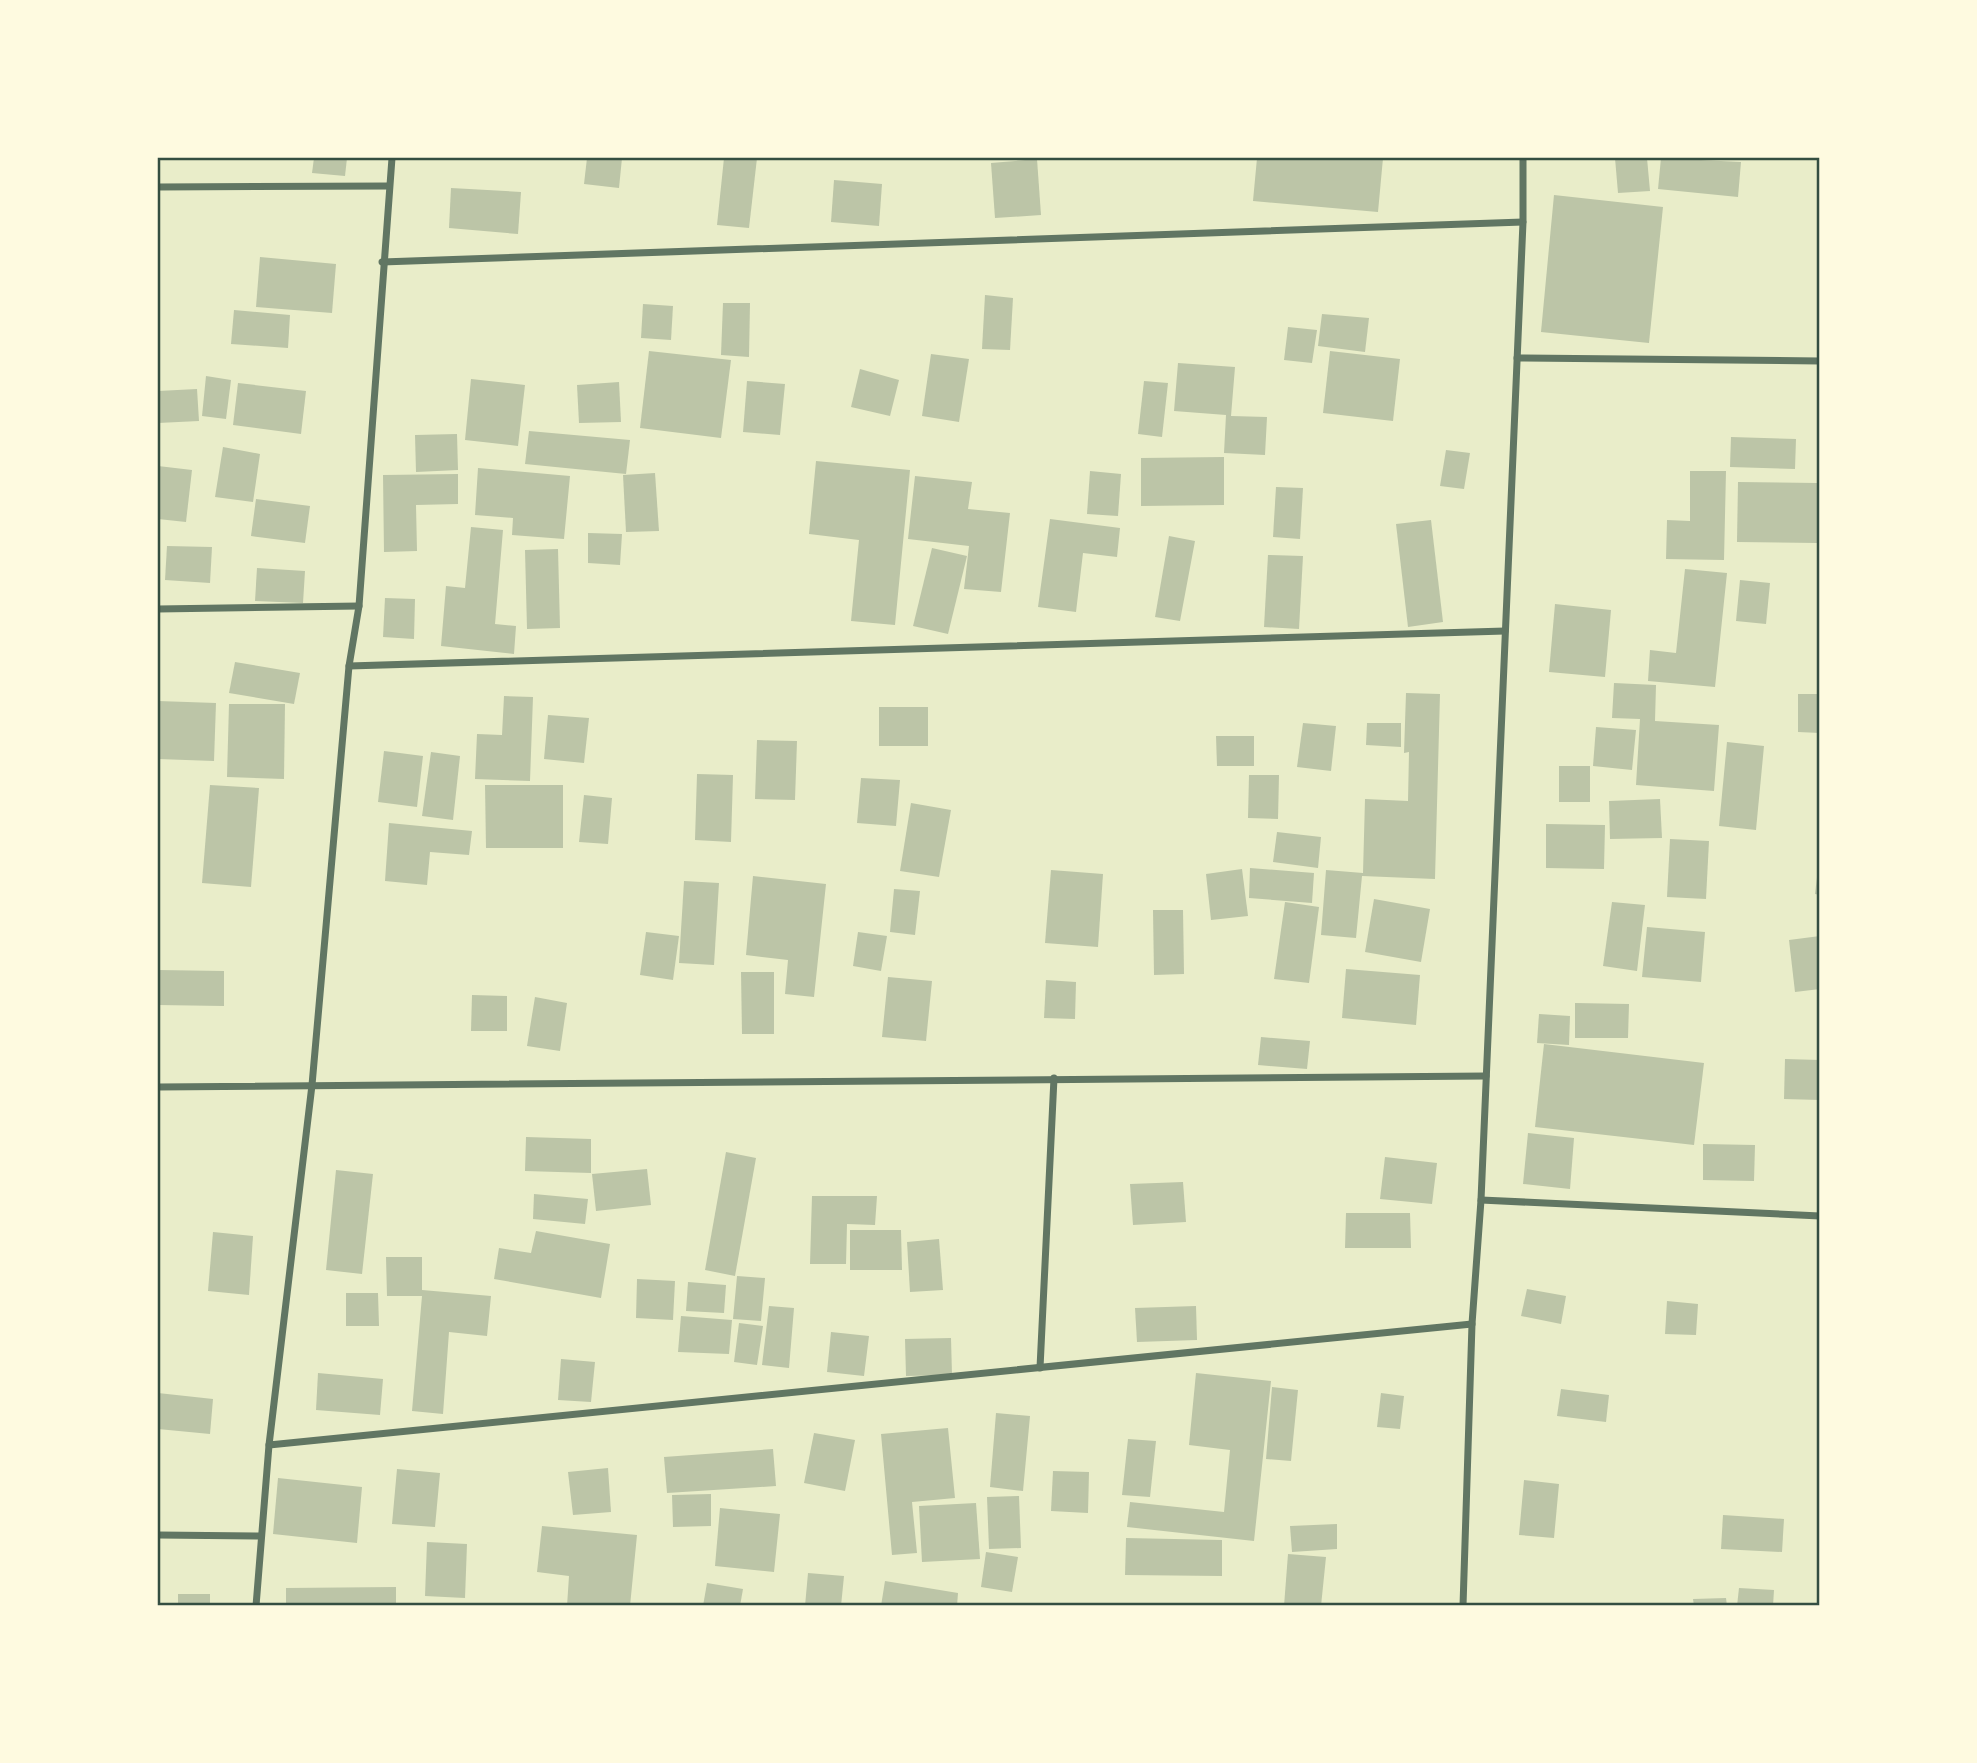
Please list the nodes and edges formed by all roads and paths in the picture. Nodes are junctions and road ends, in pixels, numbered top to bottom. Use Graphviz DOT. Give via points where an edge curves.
graph roads {
  1 [pos="392,158"];
  2 [pos="1522,158"];
  3 [pos="389,186"];
  4 [pos="158,187"];
  5 [pos="1523,222"];
  6 [pos="382,262"];
  7 [pos="1517,358"];
  8 [pos="1819,361"];
  9 [pos="359,607"];
  10 [pos="158,608"];
  11 [pos="1506,631"];
  12 [pos="349,666"];
  13 [pos="1486,1076"];
  14 [pos="1054,1078"];
  15 [pos="312,1085"];
  16 [pos="158,1087"];
  17 [pos="1482,1200"];
  18 [pos="1819,1216"];
  19 [pos="1472,1324"];
  20 [pos="1040,1368"];
  21 [pos="269,1445"];
  22 [pos="158,1535"];
  23 [pos="261,1536"];
  24 [pos="256,1605"];
  25 [pos="1463,1605"];
  1 -- 3 [label="street"];
  2 -- 5 [label="street"];
  3 -- 4 [label="street"];
  3 -- 6 [label="street"];
  5 -- 6 [label="street"];
  5 -- 7 [label="street"];
  6 -- 9 [label="street"];
  7 -- 8 [label="street"];
  7 -- 11 [label="street"];
  9 -- 10 [label="street"];
  9 -- 12 [label="street"];
  11 -- 12 [label="street"];
  11 -- 13 [label="street"];
  12 -- 15 [label="street"];
  13 -- 14 [label="street"];
  13 -- 17 [label="street"];
  14 -- 15 [label="street"];
  14 -- 20 [label="street"];
  15 -- 16 [label="street"];
  15 -- 21 [label="street"];
  17 -- 18 [label="street"];
  17 -- 19 [label="street"];
  19 -- 20 [label="street"];
  19 -- 25 [label="street"];
  20 -- 21 [label="street"];
  21 -- 23 [label="street"];
  22 -- 23 [label="street"];
  23 -- 24 [label="street"];
}
